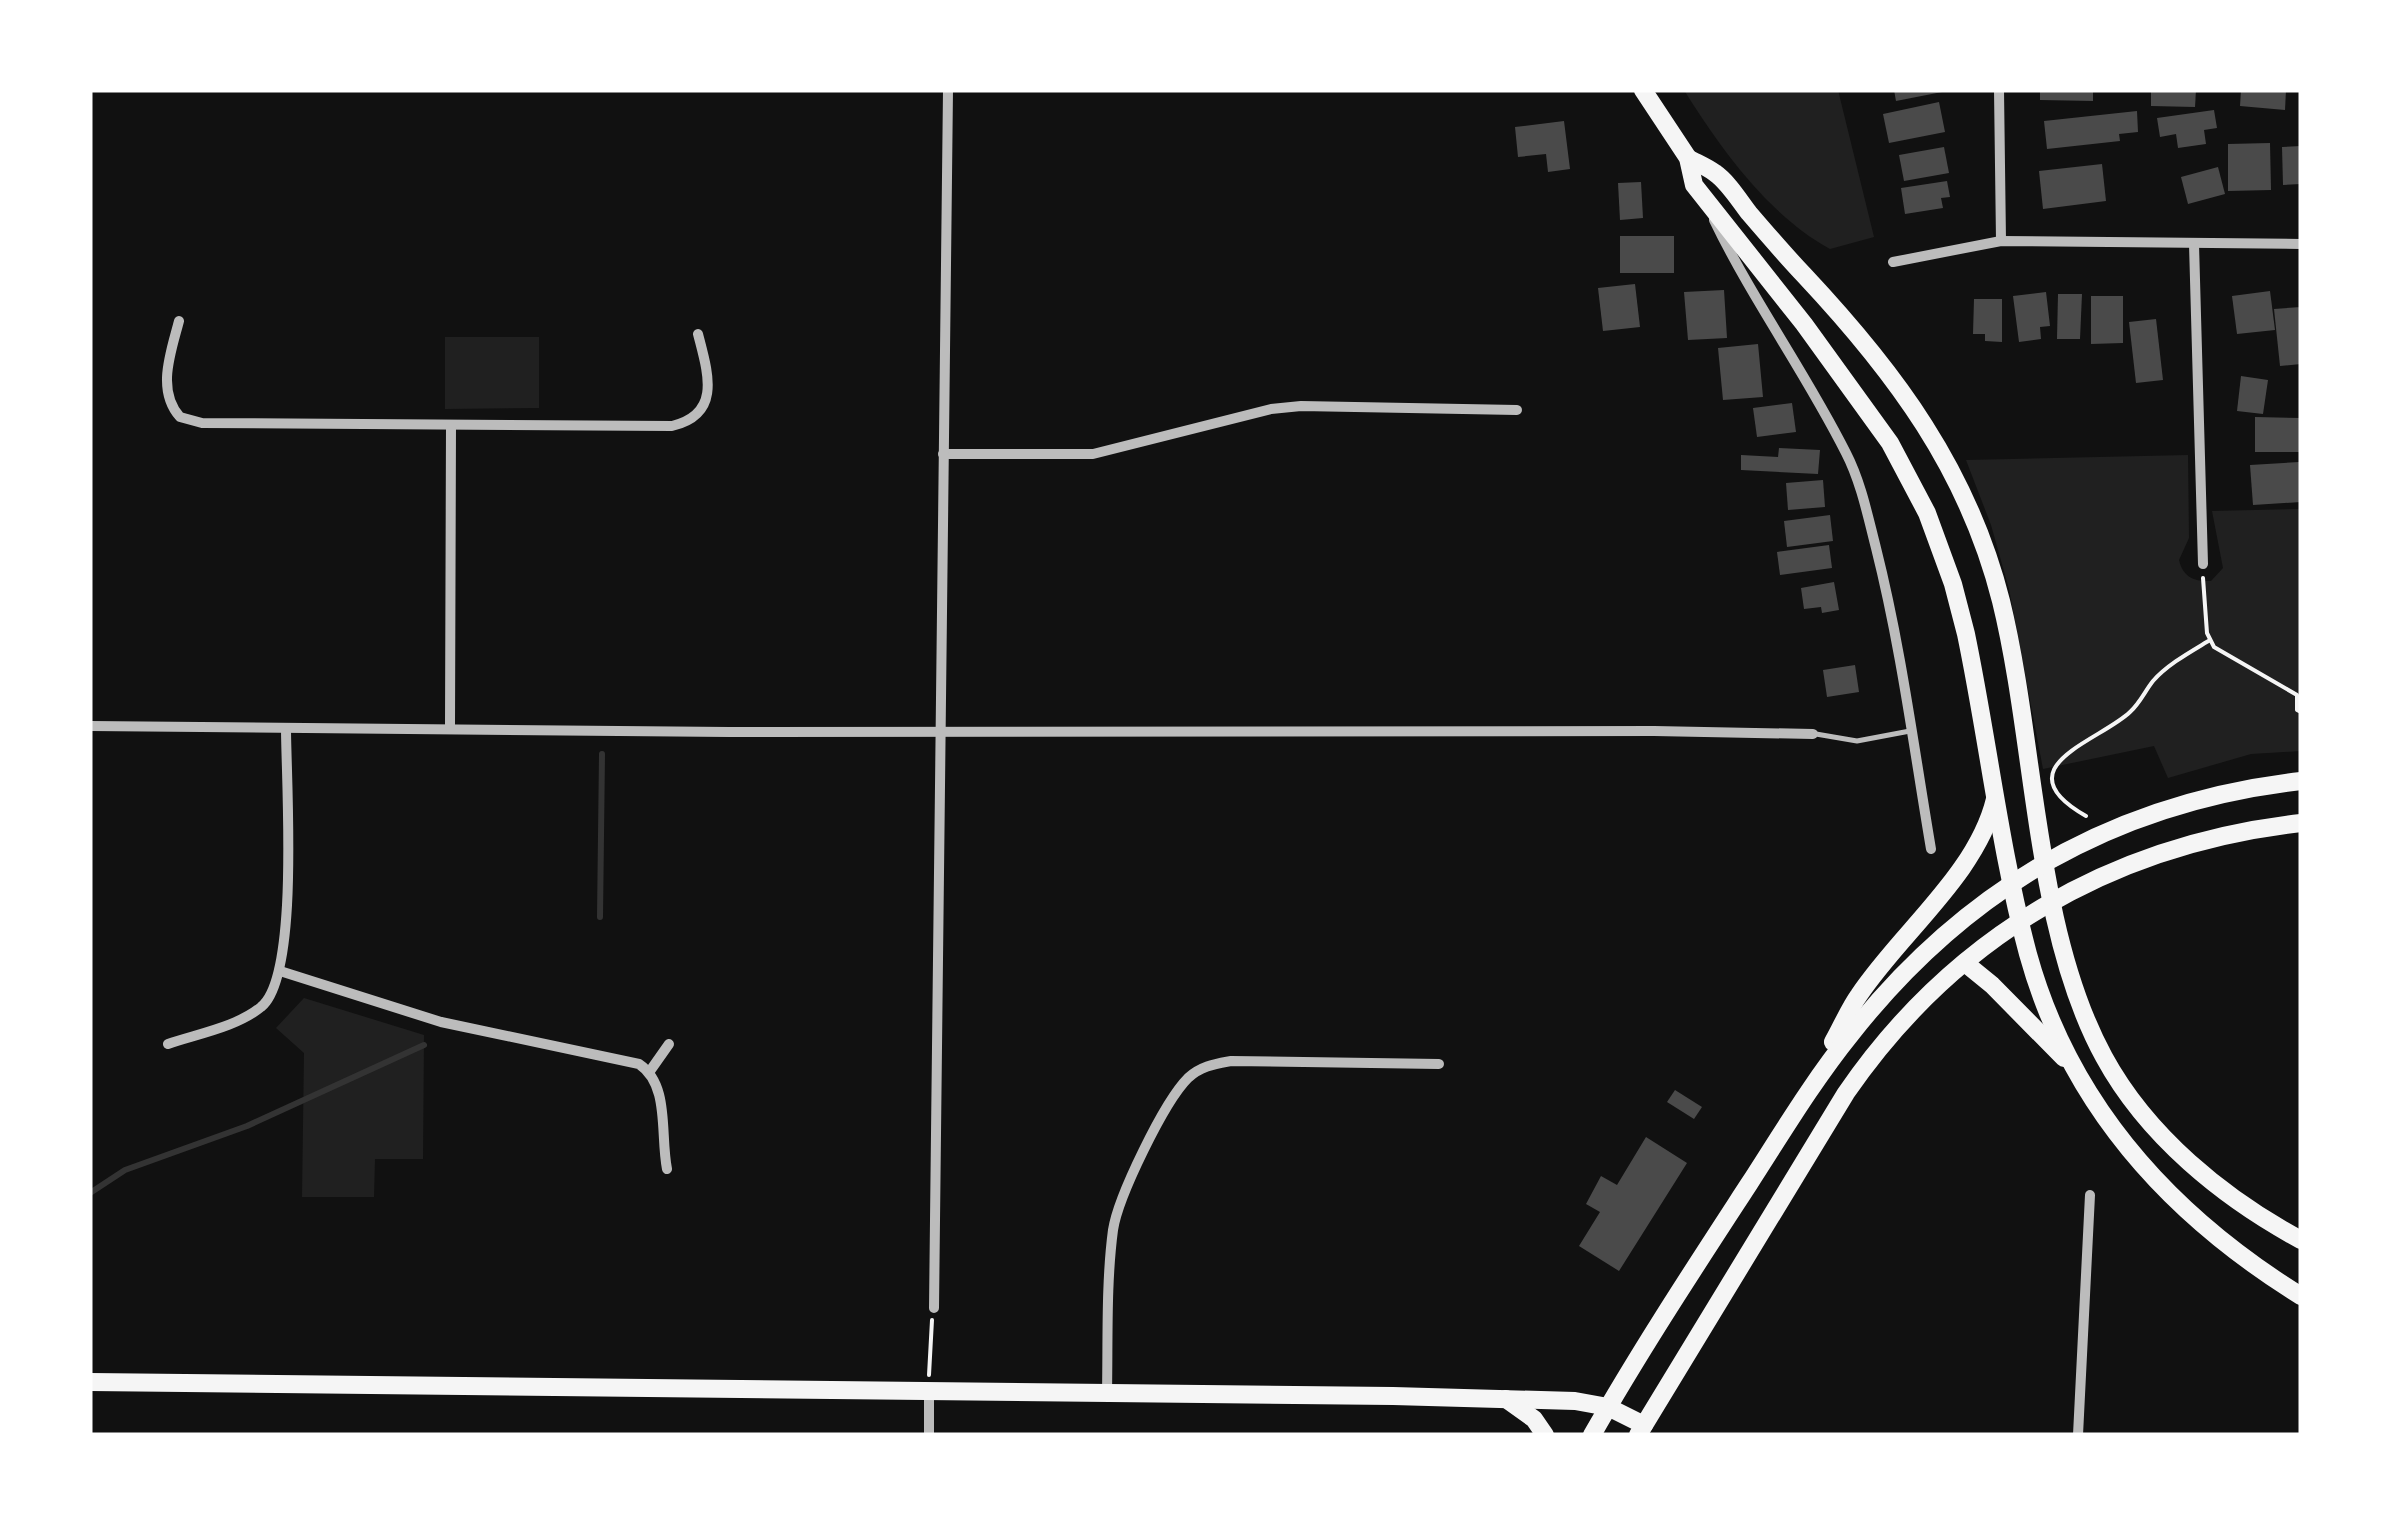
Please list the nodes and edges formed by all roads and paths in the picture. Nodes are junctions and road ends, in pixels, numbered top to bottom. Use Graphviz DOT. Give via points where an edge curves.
graph roads {
  1 [pos="948,90"];
  2 [pos="1643,90"];
  3 [pos="1999,90"];
  4 [pos="1688,158"];
  5 [pos="1705,201"];
  6 [pos="2001,241"];
  7 [pos="2194,244"];
  8 [pos="2301,244"];
  9 [pos="1893,262"];
  10 [pos="178,321"];
  11 [pos="698,334"];
  12 [pos="1516,410"];
  13 [pos="180,417"];
  14 [pos="692,420"];
  15 [pos="450,425"];
  16 [pos="172,429"];
  17 [pos="701,434"];
  18 [pos="944,454"];
  19 [pos="2202,564"];
  20 [pos="2210,640"];
  21 [pos="2301,712"];
  22 [pos="90,726"];
  23 [pos="286,728"];
  24 [pos="450,728"];
  25 [pos="941,730"];
  26 [pos="1910,730"];
  27 [pos="1812,734"];
  28 [pos="2301,782"];
  29 [pos="1996,793"];
  30 [pos="2086,816"];
  31 [pos="2301,823"];
  32 [pos="1932,849"];
  33 [pos="2046,861"];
  34 [pos="2012,880"];
  35 [pos="2053,899"];
  36 [pos="2021,922"];
  37 [pos="1965,963"];
  38 [pos="280,971"];
  39 [pos="168,1044"];
  40 [pos="669,1044"];
  41 [pos="1439,1064"];
  42 [pos="2072,1065"];
  43 [pos="650,1071"];
  44 [pos="1799,1104"];
  45 [pos="667,1169"];
  46 [pos="2090,1195"];
  47 [pos="2301,1240"];
  48 [pos="2301,1296"];
  49 [pos="934,1308"];
  50 [pos="90,1382"];
  51 [pos="929,1390"];
  52 [pos="1107,1393"];
  53 [pos="1506,1400"];
  54 [pos="1608,1408"];
  55 [pos="1641,1430"];
  56 [pos="929,1435"];
  57 [pos="1544,1435"];
  58 [pos="1592,1435"];
  59 [pos="2078,1435"];
  1 -- 18 [label="street"];
  2 -- 4 [label="main road"];
  3 -- 6 [label="street"];
  4 -- 5 [label="main road"];
  4 -- 33 [label="main road" via="1718,174 1858,332 1945,455 2000,599"];
  5 -- 26 [label="street" via="1847,454 1892,614"];
  5 -- 29 [label="main road" via="1849,385 1912,482 1958,601"];
  6 -- 7 [label="street"];
  6 -- 9 [label="street"];
  7 -- 8 [label="street"];
  7 -- 19 [label="street"];
  10 -- 13 [label="street" via="167,375"];
  11 -- 14 [label="street" via="706,402"];
  12 -- 18 [label="street" via="1271,408 1093,454"];
  13 -- 15 [label="street" via="202,423"];
  13 -- 16 [label="street"];
  14 -- 15 [label="street" via="655,428"];
  14 -- 17 [label="street"];
  15 -- 24 [label="street"];
  18 -- 25 [label="street"];
  19 -- 20 [label="path"];
  20 -- 21 [label="path" via="2297,695"];
  20 -- 30 [label="path" via="2153,682 2131,712 2062,759 2054,772 2056,790"];
  22 -- 23 [label="street"];
  23 -- 24 [label="street"];
  23 -- 38 [label="street"];
  24 -- 25 [label="street"];
  25 -- 27 [label="street"];
  25 -- 49 [label="street"];
  26 -- 27 [label="lane" via="1857,741"];
  26 -- 32 [label="street"];
  28 -- 33 [label="main road" via="2182,804"];
  29 -- 34 [label="main road"];
  29 -- 44 [label="main road" via="1969,854 1859,994"];
  31 -- 35 [label="main road" via="2212,837 2126,864"];
  33 -- 34 [label="main road"];
  33 -- 35 [label="main road"];
  34 -- 36 [label="main road"];
  34 -- 44 [label="main road" via="1903,975"];
  35 -- 36 [label="main road"];
  35 -- 47 [label="main road" via="2081,1005 2136,1105 2222,1190"];
  36 -- 37 [label="main road"];
  36 -- 42 [label="main road"];
  37 -- 42 [label="main road"];
  37 -- 55 [label="main road" via="1864,1066"];
  38 -- 39 [label="street" via="260,1008"];
  38 -- 43 [label="street" via="442,1022 616,1057"];
  40 -- 43 [label="street"];
  41 -- 52 [label="street" via="1231,1061 1188,1078 1119,1204"];
  42 -- 48 [label="main road" via="2122,1141 2173,1200"];
  43 -- 45 [label="street" via="660,1093"];
  44 -- 54 [label="main road"];
  46 -- 59 [label="street"];
  49 -- 51 [label="path"];
  50 -- 51 [label="main road"];
  51 -- 52 [label="main road"];
  51 -- 56 [label="street"];
  52 -- 53 [label="main road"];
  53 -- 54 [label="main road"];
  53 -- 57 [label="main road"];
  54 -- 55 [label="main road"];
  54 -- 58 [label="main road"];
}
